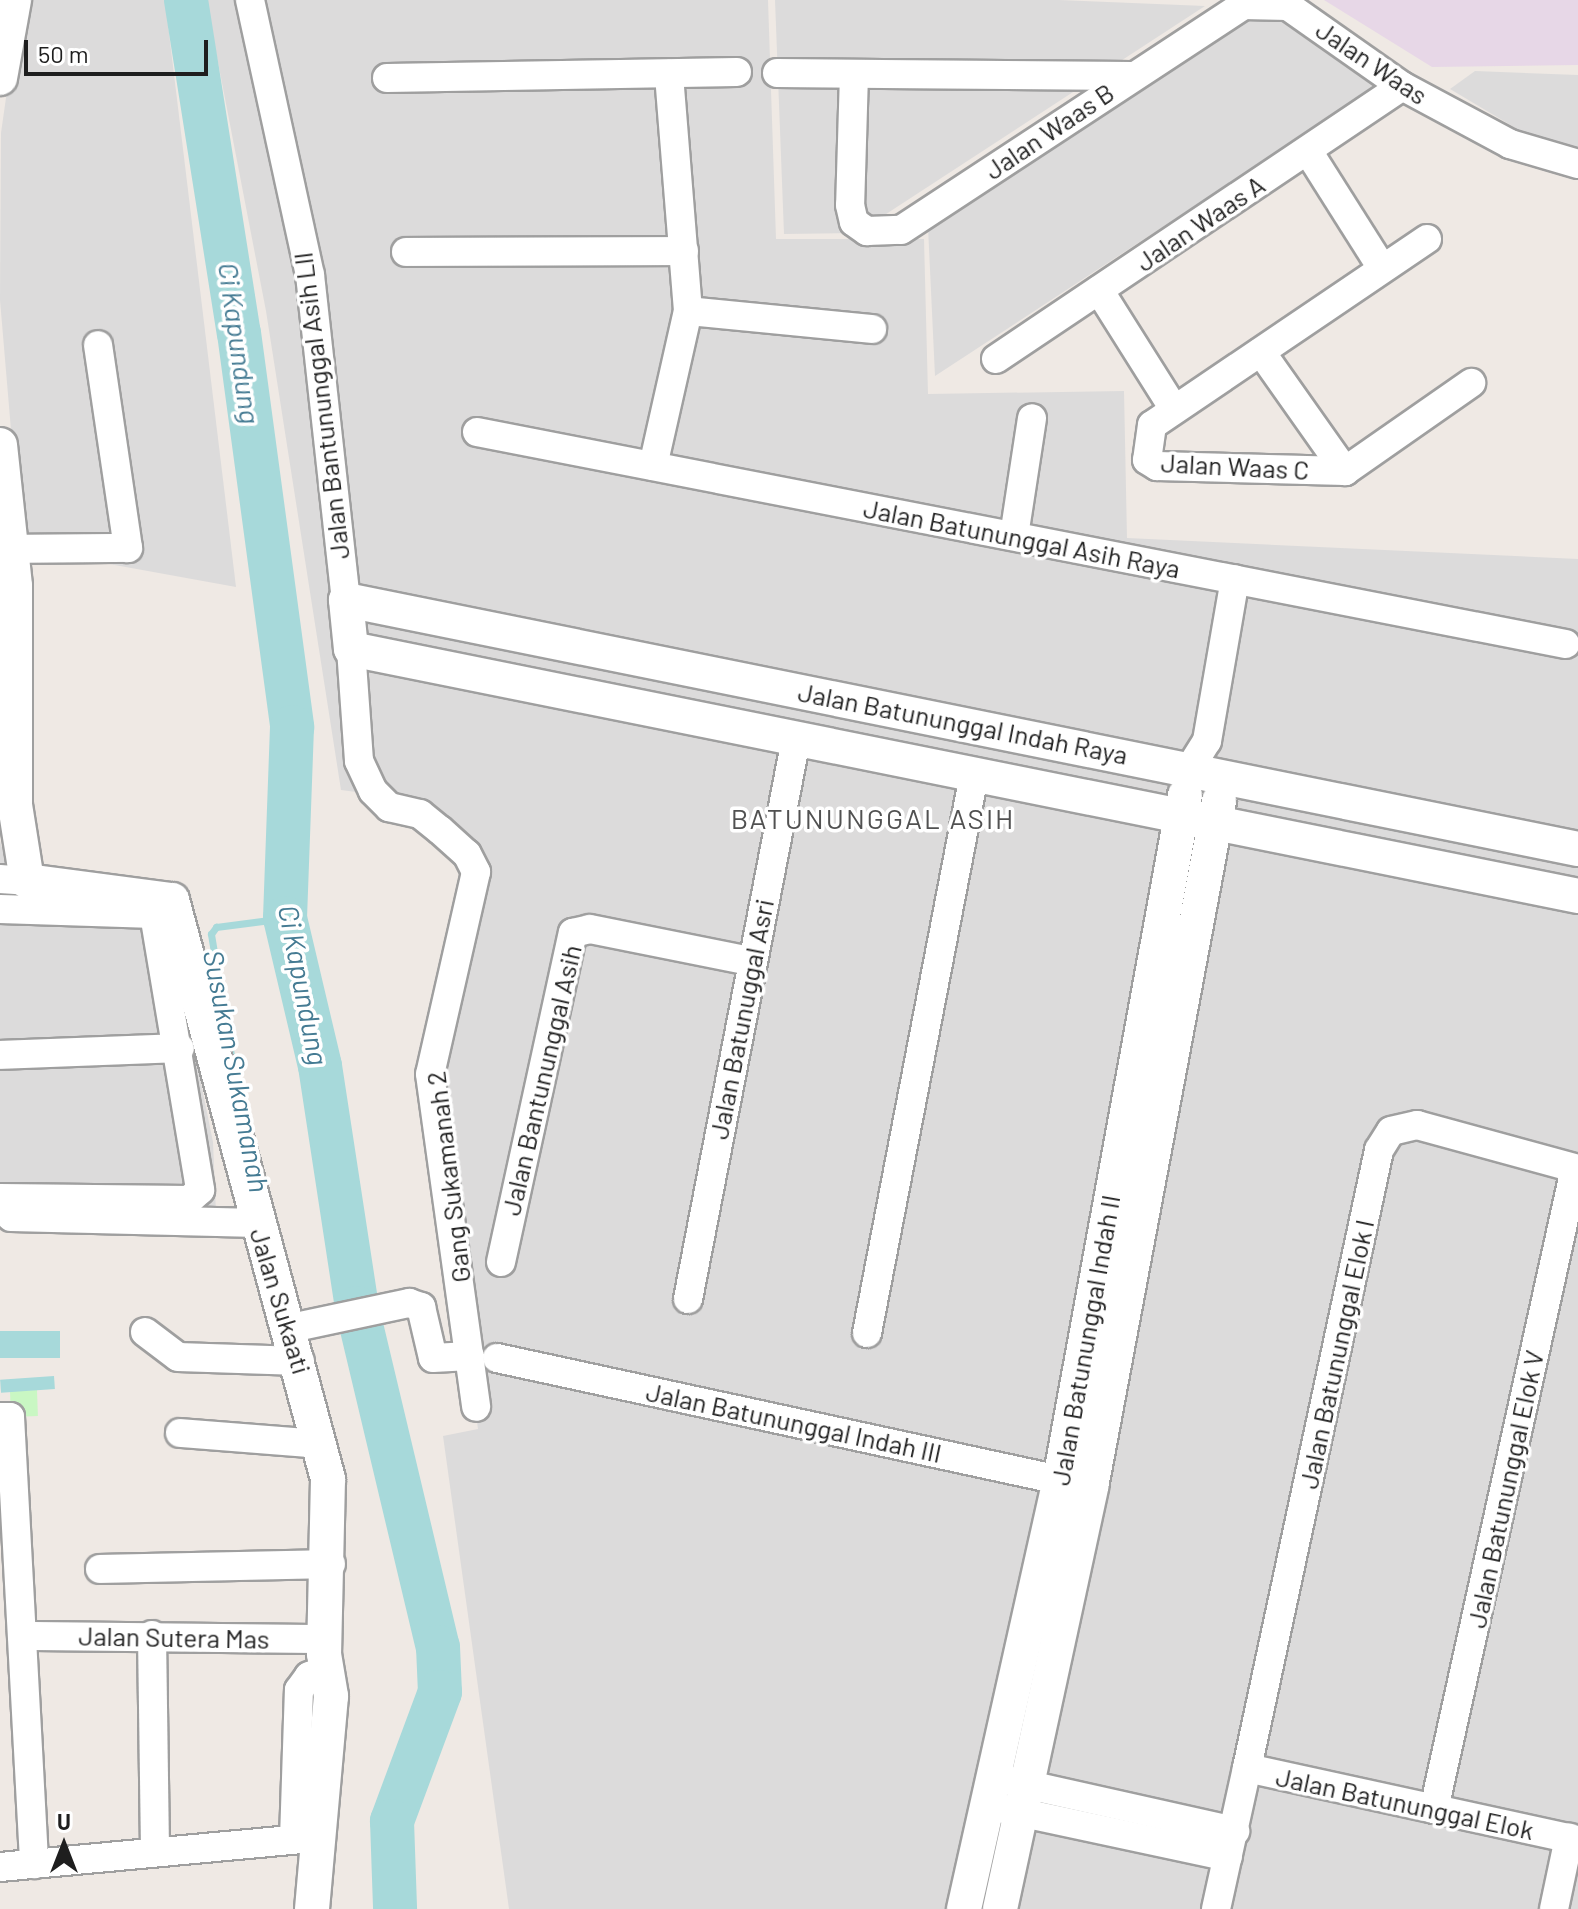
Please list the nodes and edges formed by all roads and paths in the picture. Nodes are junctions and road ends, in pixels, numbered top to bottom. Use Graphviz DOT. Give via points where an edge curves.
graph roads {
  1 [pos="14,0"];
  2 [pos="250,0"];
  3 [pos="5,41"];
  4 [pos="737,72"];
  5 [pos="777,73"];
  6 [pos="669,74"];
  7 [pos="854,74"];
  8 [pos="1051,75"];
  9 [pos="1131,76"];
  10 [pos="0,78"];
  11 [pos="387,78"];
  12 [pos="1402,86"];
  13 [pos="1073,115"];
  14 [pos="1308,151"];
  15 [pos="1578,164"];
  16 [pos="1427,239"];
  17 [pos="684,251"];
  18 [pos="406,252"];
  19 [pos="1382,268"];
  20 [pos="1099,290"];
  21 [pos="688,311"];
  22 [pos="872,329"];
  23 [pos="98,345"];
  24 [pos="1261,352"];
  25 [pos="996,359"];
  26 [pos="1471,383"];
  27 [pos="1174,409"];
  28 [pos="1032,418"];
  29 [pos="477,432"];
  30 [pos="0,445"];
  31 [pos="653,466"];
  32 [pos="1345,471"];
  33 [pos="6,531"];
  34 [pos="1014,536"];
  35 [pos="1235,579"];
  36 [pos="346,600"];
  37 [pos="1566,644"];
  38 [pos="351,649"];
  39 [pos="796,739"];
  40 [pos="1206,762"];
  41 [pos="974,775"];
  42 [pos="389,807"];
  43 [pos="1181,816"];
  44 [pos="1217,823"];
  45 [pos="1578,849"];
  46 [pos="14,880"];
  47 [pos="1578,896"];
  48 [pos="0,909"];
  49 [pos="750,961"];
  50 [pos="180,1048"];
  51 [pos="0,1055"];
  52 [pos="1577,1169"];
  53 [pos="0,1198"];
  54 [pos="0,1217"];
  55 [pos="258,1223"];
  56 [pos="501,1262"];
  57 [pos="688,1299"];
  58 [pos="299,1325"];
  59 [pos="145,1332"];
  60 [pos="867,1333"];
  61 [pos="484,1357"];
  62 [pos="300,1361"];
  63 [pos="476,1407"];
  64 [pos="5,1417"];
  65 [pos="180,1433"];
  66 [pos="321,1444"];
  67 [pos="1075,1483"];
  68 [pos="331,1564"];
  69 [pos="100,1569"];
  70 [pos="152,1635"];
  71 [pos="24,1636"];
  72 [pos="325,1654"];
  73 [pos="1247,1768"];
  74 [pos="1007,1794"];
  75 [pos="1434,1809"];
  76 [pos="297,1839"];
  77 [pos="1574,1839"];
  78 [pos="1232,1844"];
  79 [pos="155,1852"];
  80 [pos="34,1864"];
  81 [pos="0,1867"];
  82 [pos="312,1909"];
  83 [pos="964,1909"];
  84 [pos="1000,1909"];
  85 [pos="1216,1909"];
  86 [pos="1554,1909"];
  1 -- 3 [label="street"];
  2 -- 36 [label="street, Jalan Bantununggal Asih Lll" via="310,275"];
  3 -- 10 [label="street"];
  4 -- 6 [label="street"];
  5 -- 7 [label="street, Jalan Waas B"];
  6 -- 11 [label="street"];
  6 -- 17 [label="street"];
  7 -- 8 [label="street, Jalan Waas B"];
  7 -- 13 [label="street, Jalan Waas B" via="850,205 854,222 867,231 901,230"];
  8 -- 9 [label="street, Jalan Waas B"];
  8 -- 13 [label="street"];
  9 -- 12 [label="street, Jalan Waas" via="1243,5 1288,6"];
  9 -- 13 [label="street, Jalan Waas B"];
  12 -- 14 [label="street, Jalan Waas A"];
  12 -- 15 [label="street, Jalan Waas" via="1510,144"];
  14 -- 19 [label="street"];
  14 -- 20 [label="street, Jalan Waas A"];
  16 -- 19 [label="street, Jalan Waas C"];
  17 -- 18 [label="street"];
  17 -- 21 [label="street"];
  19 -- 24 [label="street, Jalan Waas C"];
  20 -- 25 [label="street, Jalan Waas A"];
  20 -- 27 [label="street"];
  21 -- 22 [label="street"];
  21 -- 31 [label="street"];
  23 -- 33 [label="street" via="128,548"];
  24 -- 27 [label="street, Jalan Waas C"];
  24 -- 32 [label="street"];
  26 -- 32 [label="street, Jalan Waas C"];
  27 -- 32 [label="street, Jalan Waas C" via="1146,432 1147,460 1157,466"];
  28 -- 34 [label="street"];
  29 -- 31 [label="street, Jalan Batununggal Asih Raya"];
  30 -- 33 [label="street, Jalan Sukaati"];
  31 -- 34 [label="street, Jalan Batununggal Asih Raya"];
  33 -- 46 [label="street, Jalan Sukaati"];
  34 -- 35 [label="street, Jalan Batununggal Asih Raya"];
  35 -- 37 [label="street, Jalan Batununggal Asih Raya"];
  35 -- 40 [label="street"];
  36 -- 38 [label="street, Jalan Bantununggal Asih Lll"];
  36 -- 40 [label="street, Jalan Batununggal Indah Raya"];
  38 -- 39 [label="street, Jalan Batununggal Indah Raya"];
  38 -- 42 [label="street, Jalan Bantununggal Asih Lll" via="359,761"];
  39 -- 41 [label="street, Jalan Batununggal Indah Raya"];
  39 -- 49 [label="street, Jalan Batunuggal Asri"];
  40 -- 43 [label="street, Jalan Batununggal Indah II"];
  40 -- 44 [label="street, Jalan Batununggal Indah II"];
  40 -- 45 [label="street, Jalan Batununggal Indah Raya"];
  41 -- 43 [label="street, Jalan Batununggal Indah Raya"];
  41 -- 60 [label="street"];
  42 -- 61 [label="street, Gang Sukamanah 2" via="420,814 467,854 476,872 430,1074"];
  43 -- 44 [label="street, Jalan Batununggal Indah Raya"];
  43 -- 67 [label="street, Jalan Batununggal Indah II"];
  44 -- 47 [label="street, Jalan Batununggal Indah Raya"];
  44 -- 67 [label="street, Jalan Batununggal Indah II"];
  46 -- 55 [label="street, Jalan Sukaati" via="172,900"];
  48 -- 50 [label="street" via="154,914"];
  49 -- 56 [label="street, Jalan Bantununggal Asih" via="590,929 573,933"];
  49 -- 57 [label="street, Jalan Batunuggal Asri"];
  50 -- 51 [label="street"];
  50 -- 53 [label="street" via="197,1196"];
  52 -- 73 [label="street, Jalan Batununggal Elok I" via="1417,1125 1391,1131 1379,1150"];
  52 -- 75 [label="street, Jalan Batununggal Elok V"];
  54 -- 55 [label="street"];
  55 -- 58 [label="street, Jalan Sukaati"];
  58 -- 61 [label="street, Jalan Batununggal Indah III" via="378,1305 421,1307 433,1358"];
  58 -- 62 [label="street, Jalan Sukaati"];
  59 -- 62 [label="street" via="178,1357"];
  61 -- 63 [label="street, Gang Sukamanah 2"];
  61 -- 67 [label="street, Jalan Batununggal Indah III"];
  62 -- 66 [label="street, Jalan Sukaati"];
  64 -- 71 [label="street"];
  65 -- 66 [label="street"];
  66 -- 68 [label="street, Jalan Sukaati"];
  67 -- 74 [label="street, Jalan Batununggal Indah II"];
  68 -- 69 [label="street"];
  68 -- 72 [label="street, Jalan Sukaati"];
  70 -- 71 [label="street, Jalan Sutera Mas"];
  70 -- 72 [label="street, Jalan Sutera Mas"];
  70 -- 79 [label="street"];
  71 -- 80 [label="street"];
  72 -- 76 [label="street, Jalan Sukaati" via="331,1696"];
  73 -- 75 [label="street, Jalan Batununggal Elok"];
  73 -- 78 [label="street, Jalan Batununggal Elok"];
  74 -- 78 [label="street"];
  74 -- 83 [label="street, Jalan Batununggal Indah II"];
  74 -- 84 [label="street, Jalan Batununggal Indah II"];
  75 -- 77 [label="street, Jalan Batununggal Elok"];
  76 -- 79 [label="street"];
  76 -- 82 [label="street, Jalan Sukaati"];
  77 -- 86 [label="street"];
  78 -- 85 [label="street, Jalan Batununggal Elok"];
  79 -- 80 [label="street"];
  80 -- 81 [label="street"];
}
